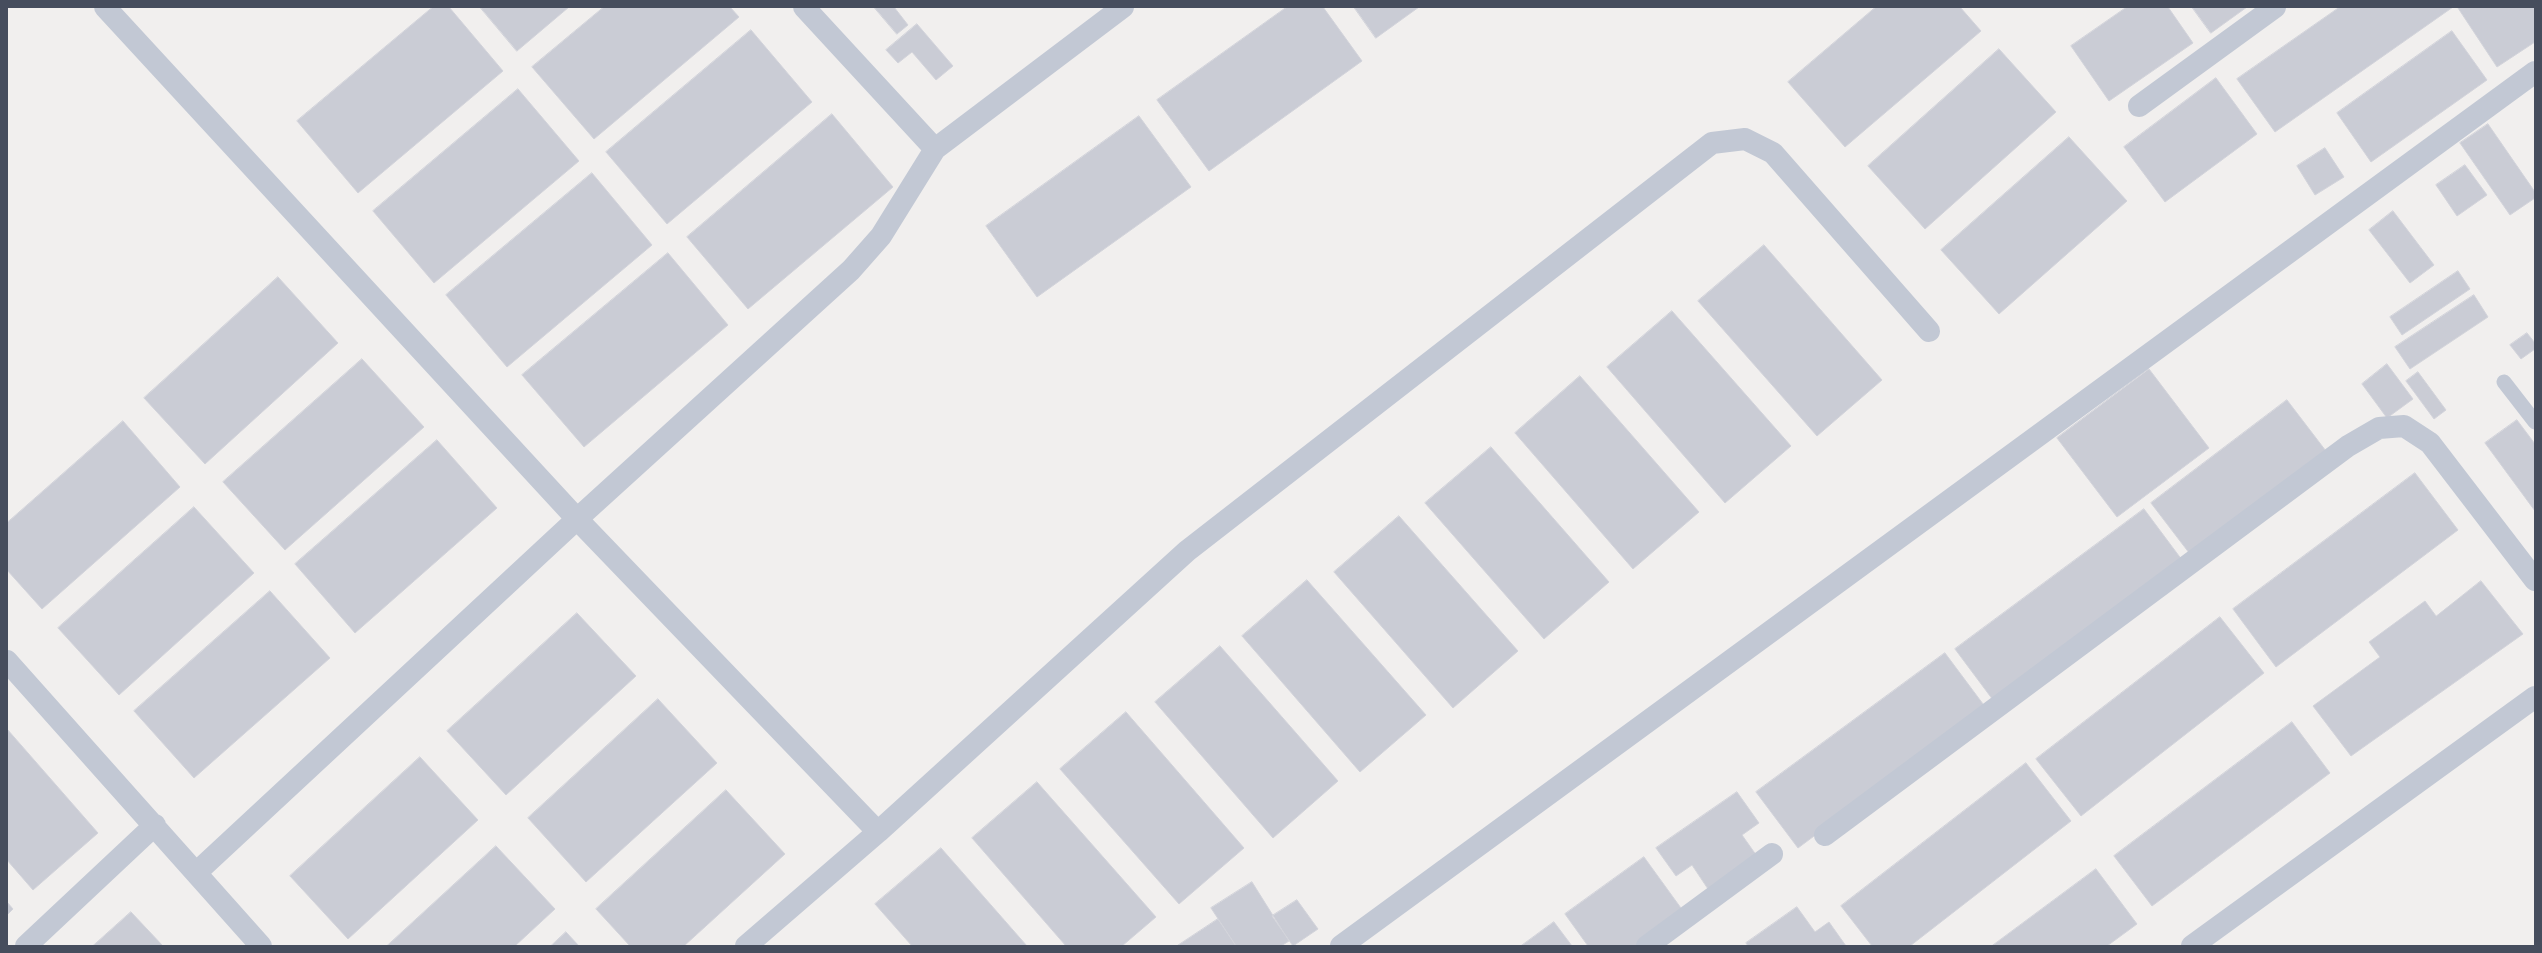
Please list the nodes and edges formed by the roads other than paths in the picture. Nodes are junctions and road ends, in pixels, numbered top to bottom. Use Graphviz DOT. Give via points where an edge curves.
graph roads {
  1 [pos="105,7"];
  2 [pos="804,7"];
  3 [pos="1123,7"];
  4 [pos="2275,7"];
  5 [pos="2535,72"];
  6 [pos="2139,106"];
  7 [pos="935,149"];
  8 [pos="1929,331"];
  9 [pos="2504,382"];
  10 [pos="2535,422"];
  11 [pos="577,519"];
  12 [pos="2535,580"];
  13 [pos="7,661"];
  14 [pos="2535,697"];
  15 [pos="155,825"];
  16 [pos="878,832"];
  17 [pos="1826,835"];
  18 [pos="1772,854"];
  19 [pos="197,872"];
  20 [pos="26,946"];
  21 [pos="261,946"];
  22 [pos="746,946"];
  23 [pos="1341,946"];
  24 [pos="1647,946"];
  25 [pos="2192,946"];
  1 -- 11 [label="street"];
  2 -- 7 [label="street"];
  3 -- 7 [label="street"];
  4 -- 6 [label="street"];
  5 -- 23 [label="street"];
  7 -- 11 [label="street" via="881,236 851,270"];
  8 -- 16 [label="street" via="1773,153 1745,139 1712,143 1187,551"];
  9 -- 10 [label="lane"];
  11 -- 16 [label="street"];
  11 -- 19 [label="street"];
  12 -- 17 [label="street" via="2430,443 2404,426 2379,428 2342,451"];
  13 -- 15 [label="street"];
  14 -- 25 [label="street"];
  15 -- 19 [label="street"];
  15 -- 20 [label="street"];
  16 -- 22 [label="street"];
  18 -- 24 [label="street"];
  19 -- 21 [label="street"];
}
